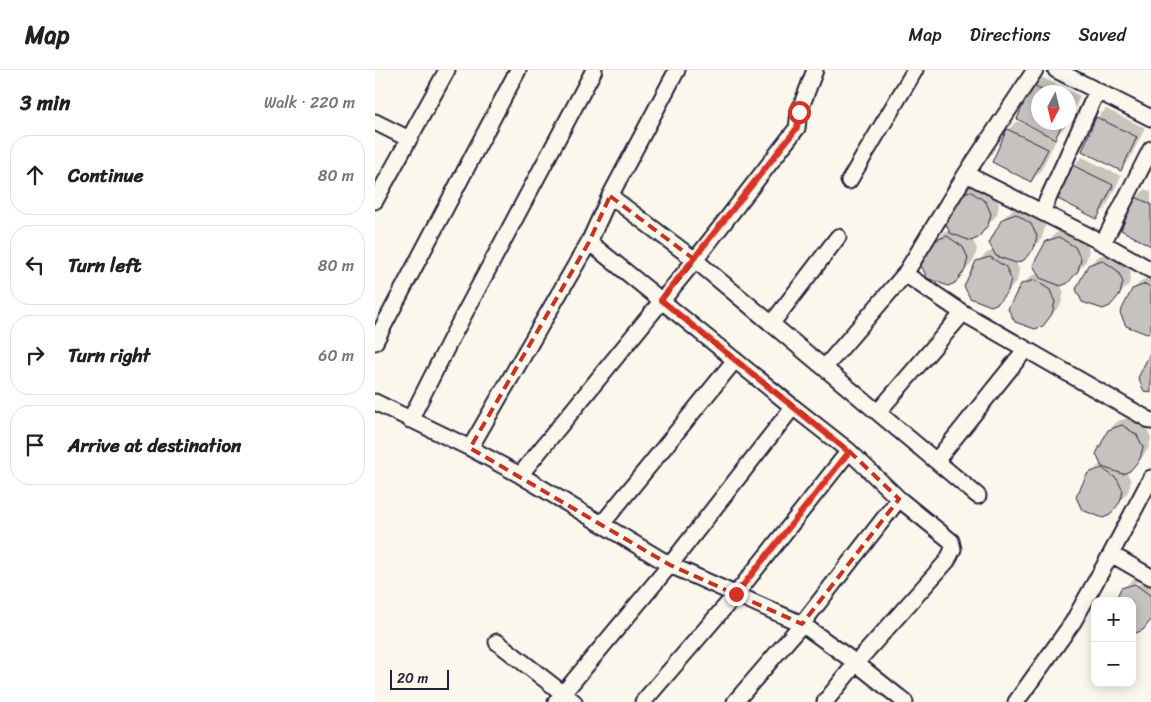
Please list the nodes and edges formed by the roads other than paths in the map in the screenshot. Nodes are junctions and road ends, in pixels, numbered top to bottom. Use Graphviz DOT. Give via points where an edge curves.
graph roads {
  1 [pos="447,70"];
  2 [pos="518,70"];
  3 [pos="594,70"];
  4 [pos="677,70"];
  5 [pos="815,70"];
  6 [pos="915,70"];
  7 [pos="1035,70"];
  8 [pos="1056,70"];
  9 [pos="1097,91"];
  10 [pos="1151,118"];
  11 [pos="375,122"];
  12 [pos="409,139"];
  13 [pos="1151,149"];
  14 [pos="966,174"];
  15 [pos="849,181"];
  16 [pos="610,196"];
  17 [pos="375,201"];
  18 [pos="1042,212"];
  19 [pos="838,236"];
  20 [pos="589,242"];
  21 [pos="1103,243"];
  22 [pos="695,260"];
  23 [pos="1151,270"];
  24 [pos="905,274"];
  25 [pos="661,300"];
  26 [pos="963,313"];
  27 [pos="772,323"];
  28 [pos="375,342"];
  29 [pos="1025,350"];
  30 [pos="735,360"];
  31 [pos="825,367"];
  32 [pos="375,402"];
  33 [pos="793,407"];
  34 [pos="878,412"];
  35 [pos="410,420"];
  36 [pos="1151,421"];
  37 [pos="470,448"];
  38 [pos="849,452"];
  39 [pos="937,461"];
  40 [pos="520,475"];
  41 [pos="1151,478"];
  42 [pos="978,496"];
  43 [pos="899,499"];
  44 [pos="602,524"];
  45 [pos="1111,554"];
  46 [pos="669,565"];
  47 [pos="1151,576"];
  48 [pos="736,594"];
  49 [pos="801,624"];
  50 [pos="497,642"];
  51 [pos="857,664"];
  52 [pos="565,699"];
  53 [pos="643,702"];
  54 [pos="735,702"];
  55 [pos="825,702"];
  56 [pos="905,702"];
  57 [pos="1016,702"];
  1 -- 12 [label="street"];
  2 -- 28 [label="street"];
  3 -- 35 [label="street"];
  4 -- 16 [label="street"];
  5 -- 22 [label="street" via="799,112 797,128"];
  6 -- 15 [label="street"];
  7 -- 14 [label="street"];
  8 -- 9 [label="street"];
  9 -- 10 [label="street"];
  9 -- 18 [label="street"];
  11 -- 12 [label="street"];
  12 -- 17 [label="street"];
  13 -- 21 [label="street"];
  14 -- 18 [label="street"];
  14 -- 24 [label="street"];
  16 -- 20 [label="street"];
  16 -- 22 [label="street"];
  18 -- 21 [label="street"];
  19 -- 27 [label="street"];
  20 -- 25 [label="street"];
  20 -- 37 [label="street"];
  21 -- 23 [label="street"];
  22 -- 25 [label="street"];
  22 -- 27 [label="street"];
  24 -- 26 [label="street"];
  24 -- 31 [label="street"];
  25 -- 30 [label="street"];
  25 -- 40 [label="street"];
  26 -- 29 [label="street"];
  26 -- 34 [label="street"];
  27 -- 31 [label="street"];
  29 -- 36 [label="street"];
  29 -- 39 [label="street"];
  30 -- 33 [label="street"];
  30 -- 44 [label="street"];
  31 -- 34 [label="street"];
  32 -- 35 [label="street"];
  33 -- 38 [label="street"];
  33 -- 46 [label="street"];
  34 -- 39 [label="street"];
  35 -- 37 [label="street"];
  37 -- 40 [label="street"];
  38 -- 43 [label="street"];
  38 -- 48 [label="street"];
  39 -- 42 [label="street"];
  40 -- 44 [label="street"];
  41 -- 45 [label="street"];
  43 -- 49 [label="street"];
  43 -- 51 [label="street" via="951,541 953,549 947,561"];
  44 -- 46 [label="street"];
  45 -- 47 [label="street"];
  45 -- 57 [label="street" via="1073,622"];
  46 -- 48 [label="street"];
  46 -- 52 [label="street"];
  48 -- 49 [label="street"];
  48 -- 53 [label="street"];
  49 -- 51 [label="street"];
  49 -- 54 [label="street"];
  50 -- 52 [label="street"];
  51 -- 55 [label="street"];
  51 -- 56 [label="street"];
}
